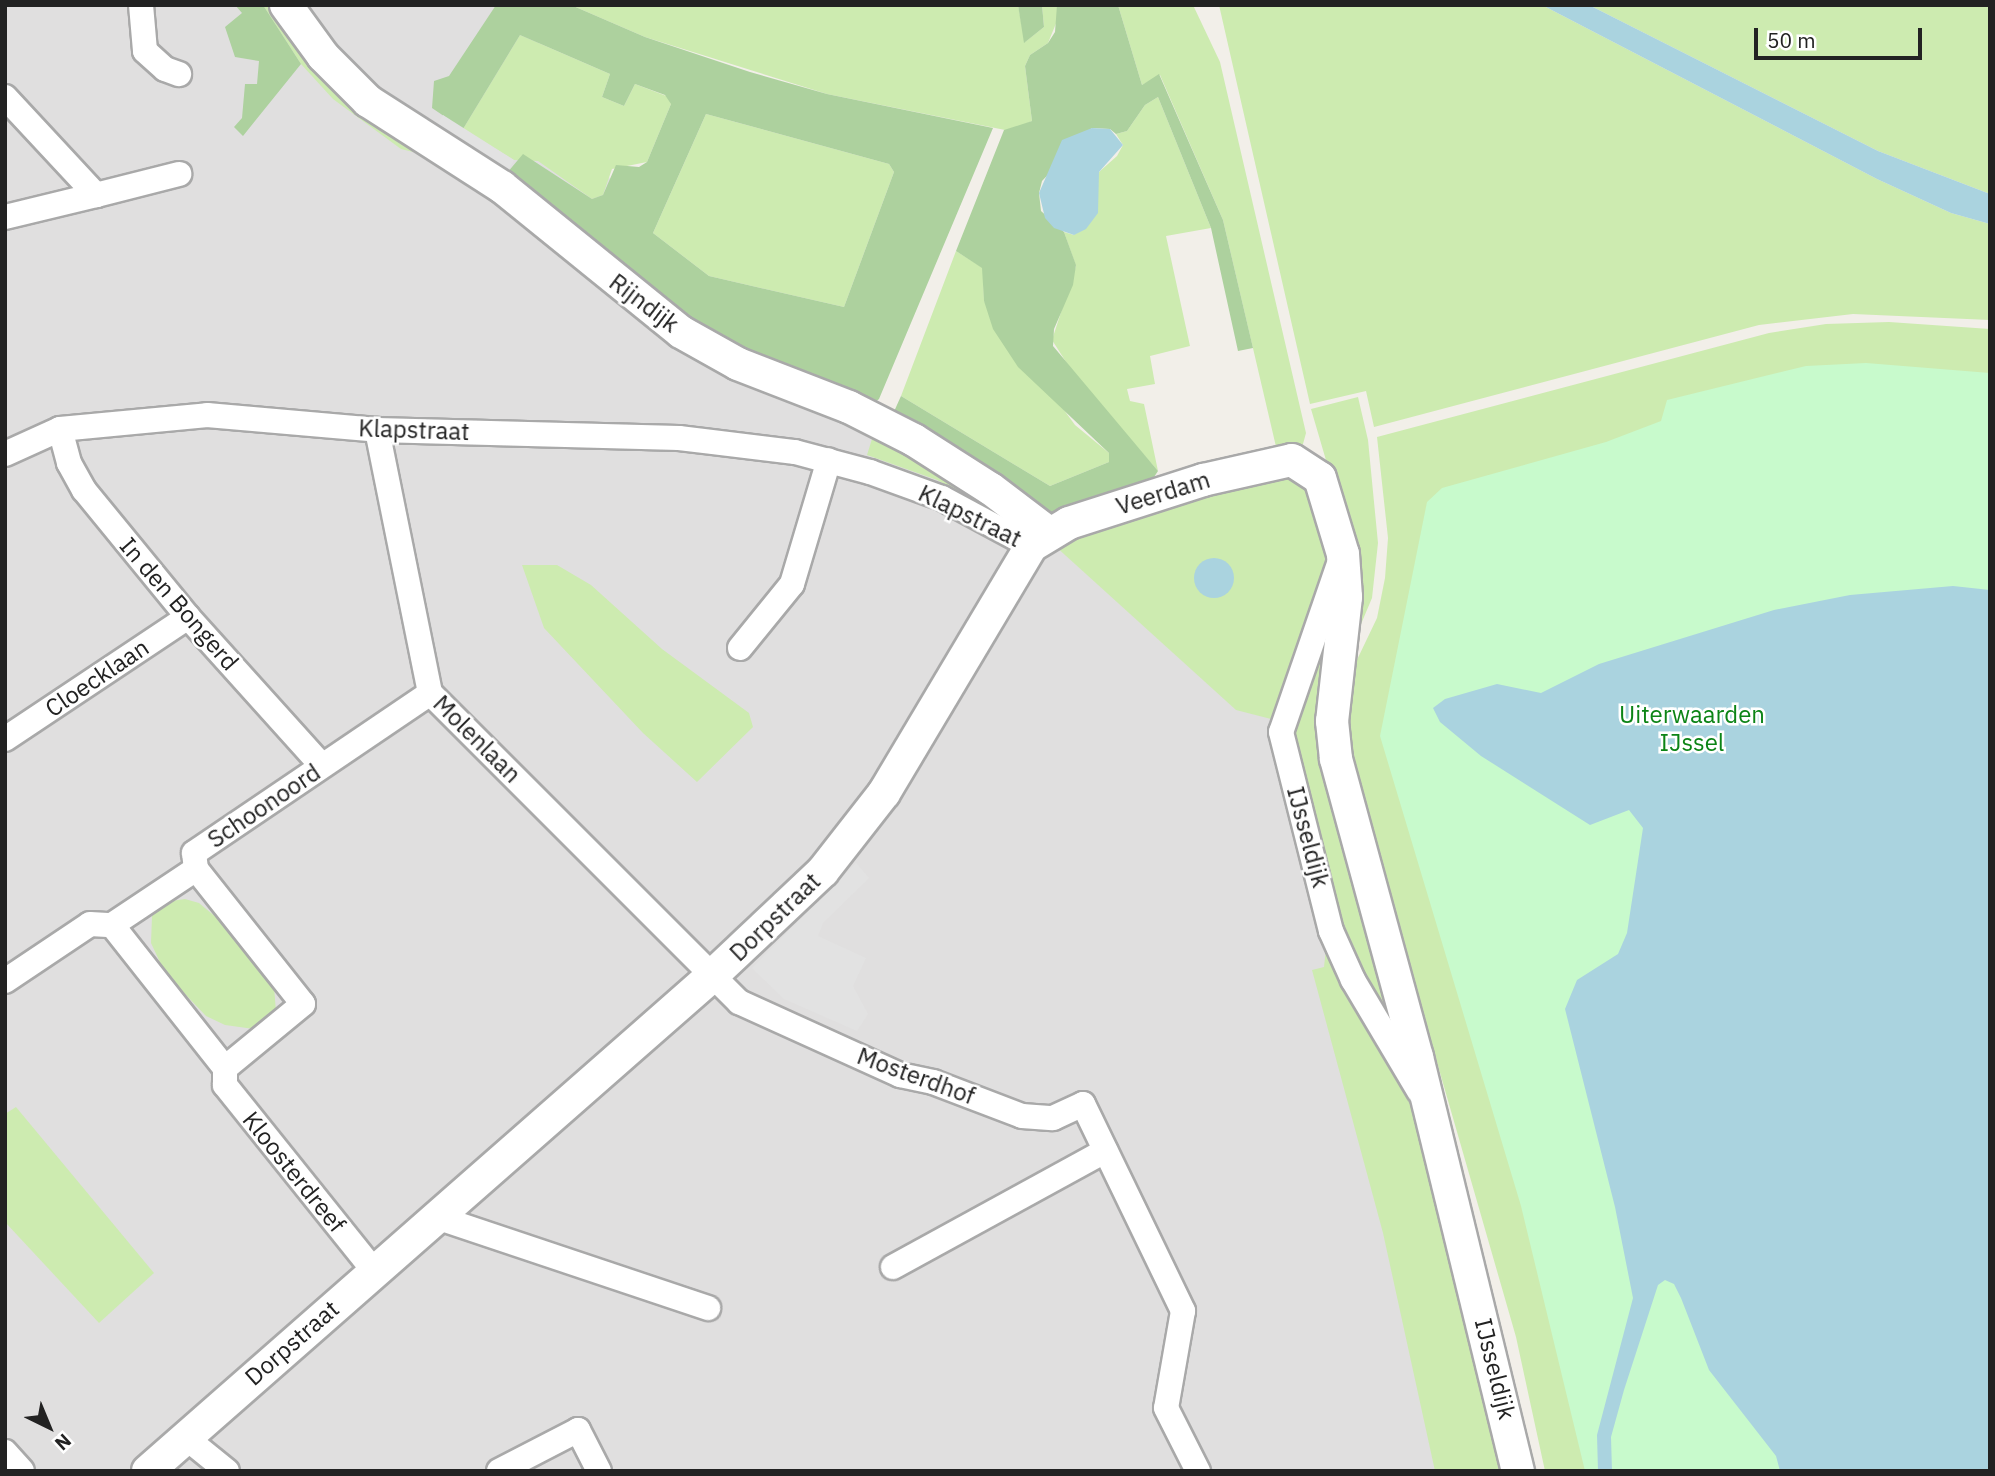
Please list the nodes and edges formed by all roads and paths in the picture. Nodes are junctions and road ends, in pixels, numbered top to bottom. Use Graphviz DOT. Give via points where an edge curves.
graph roads {
  1 [pos="141,5"];
  2 [pos="286,5"];
  3 [pos="179,74"];
  4 [pos="5,97"];
  5 [pos="179,174"];
  6 [pos="96,195"];
  7 [pos="5,217"];
  8 [pos="60,429"];
  9 [pos="377,430"];
  10 [pos="5,454"];
  11 [pos="829,460"];
  12 [pos="1302,463"];
  13 [pos="1040,540"];
  14 [pos="1343,554"];
  15 [pos="188,617"];
  16 [pos="740,648"];
  17 [pos="430,693"];
  18 [pos="5,739"];
  19 [pos="322,766"];
  20 [pos="196,869"];
  21 [pos="101,924"];
  22 [pos="713,975"];
  23 [pos="5,981"];
  24 [pos="225,1068"];
  25 [pos="1428,1106"];
  26 [pos="1105,1151"];
  27 [pos="436,1217"];
  28 [pos="893,1267"];
  29 [pos="374,1271"];
  30 [pos="708,1308"];
  31 [pos="185,1437"];
  32 [pos="5,1452"];
  33 [pos="22,1471"];
  34 [pos="148,1471"];
  35 [pos="227,1471"];
  36 [pos="499,1471"];
  37 [pos="599,1471"];
  38 [pos="1198,1471"];
  39 [pos="1518,1471"];
  1 -- 3 [label="street" via="145,51 165,69"];
  2 -- 13 [label="street, Rijndijk" via="323,56 368,101 502,187 673,326 738,364 849,407 914,440"];
  4 -- 6 [label="street"];
  5 -- 6 [label="street"];
  6 -- 7 [label="street"];
  8 -- 9 [label="street, Klapstraat" via="207,415"];
  8 -- 10 [label="street, Klapstraat"];
  8 -- 15 [label="street, In den Bongerd" via="69,463 84,490"];
  9 -- 11 [label="street, Klapstraat" via="679,438"];
  9 -- 17 [label="street, Molenlaan"];
  11 -- 13 [label="street, Klapstraat" via="942,498"];
  11 -- 16 [label="street" via="792,584"];
  12 -- 13 [label="street, Veerdam" via="1278,462 1203,480"];
  12 -- 14 [label="street, IJsseldijk" via="1324,487"];
  13 -- 22 [label="street, Dorpstraat" via="857,833 775,919"];
  14 -- 25 [label="street, IJsseldijk" via="1346,597 1332,739"];
  14 -- 25 [label="street, IJsseldijk" via="1281,732 1331,931 1353,980"];
  15 -- 18 [label="street, Cloecklaan"];
  15 -- 19 [label="street, In den Bongerd"];
  17 -- 19 [label="street, Schoonoord"];
  17 -- 22 [label="street, Molenlaan"];
  19 -- 20 [label="street, Schoonoord" via="194,853"];
  20 -- 21 [label="street, Schoonoord"];
  20 -- 24 [label="street" via="303,1004"];
  21 -- 23 [label="street, Schoonoord"];
  21 -- 24 [label="street, Kloosterdreef"];
  22 -- 26 [label="street, Mosterdhof" via="739,1002 900,1075 933,1082 1022,1116 1053,1118 1083,1104"];
  22 -- 27 [label="street, Dorpstraat"];
  24 -- 29 [label="street, Kloosterdreef" via="225,1085"];
  25 -- 39 [label="street, IJsseldijk"];
  26 -- 28 [label="street"];
  26 -- 38 [label="street, Mosterdhof" via="1183,1311 1166,1408"];
  27 -- 29 [label="street, Dorpstraat"];
  27 -- 30 [label="street"];
  29 -- 31 [label="street, Dorpstraat"];
  31 -- 34 [label="street, Dorpstraat"];
  31 -- 35 [label="street"];
  32 -- 33 [label="street"];
  36 -- 37 [label="street" via="578,1430"];
}
